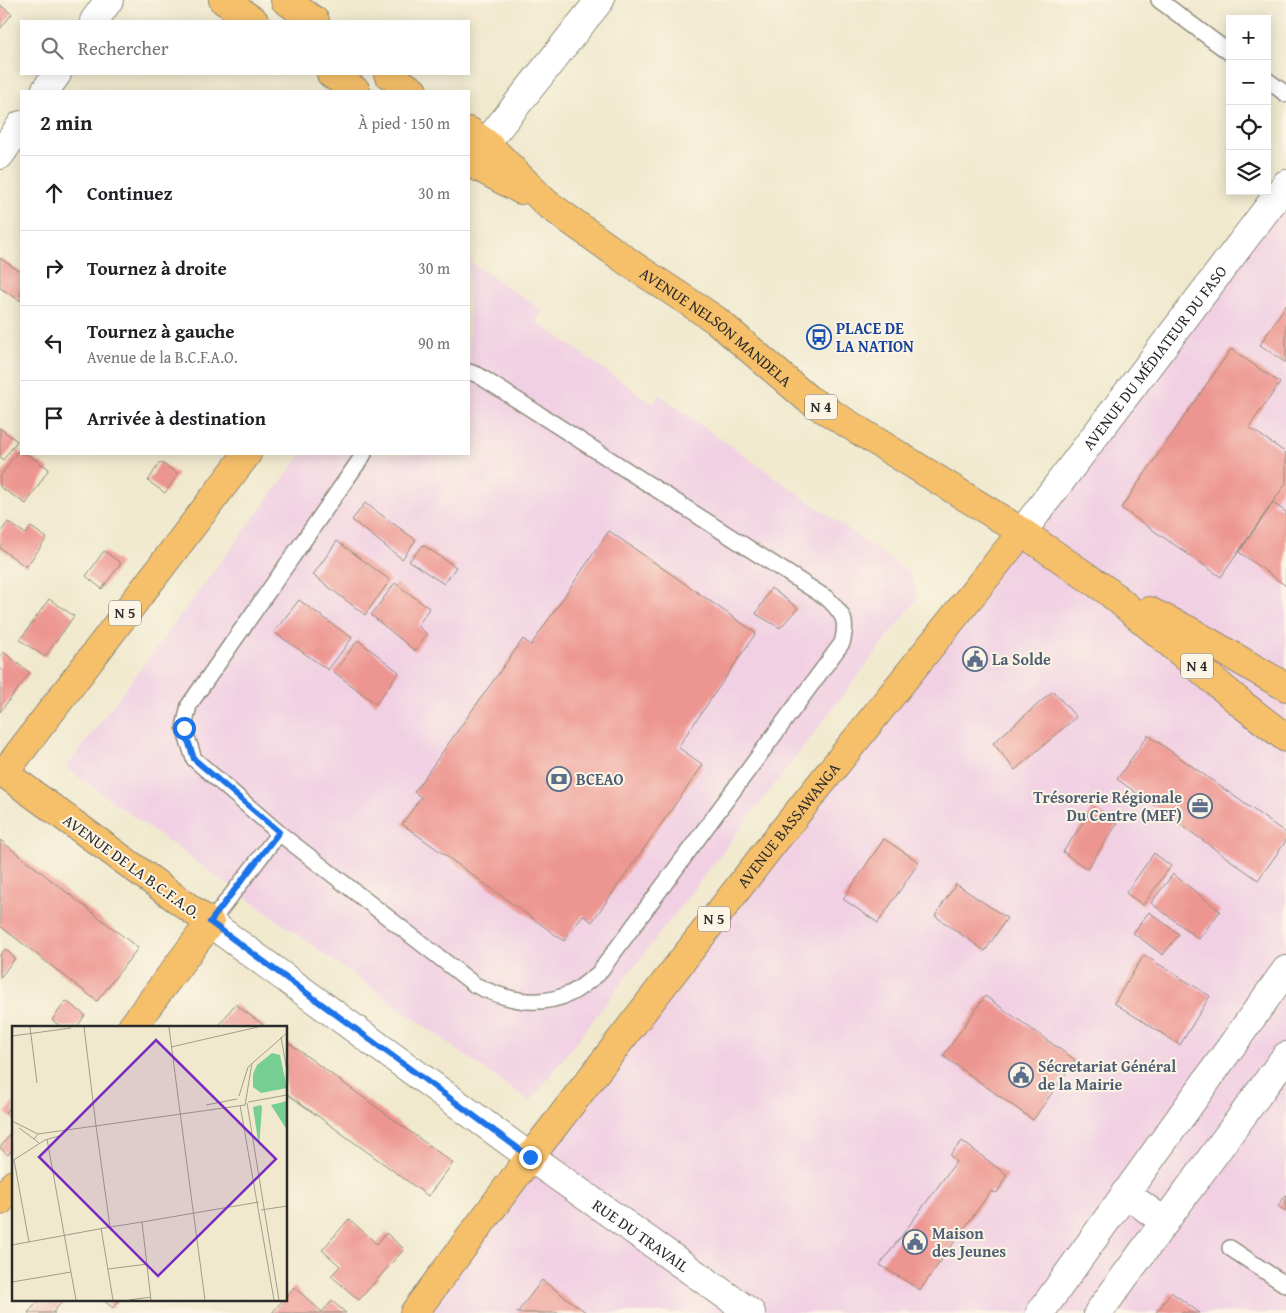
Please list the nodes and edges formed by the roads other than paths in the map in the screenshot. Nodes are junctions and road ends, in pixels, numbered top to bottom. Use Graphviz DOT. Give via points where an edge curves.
graph roads {
  1 [pos="109,0"];
  2 [pos="223,0"];
  3 [pos="285,0"];
  4 [pos="600,0"];
  5 [pos="1159,0"];
  6 [pos="95,20"];
  7 [pos="253,20"];
  8 [pos="314,20"];
  9 [pos="1226,50"];
  10 [pos="56,75"];
  11 [pos="332,75"];
  12 [pos="389,75"];
  13 [pos="1271,83"];
  14 [pos="46,90"];
  15 [pos="355,90"];
  16 [pos="412,90"];
  17 [pos="1286,94"];
  18 [pos="20,126"];
  19 [pos="472,153"];
  20 [pos="0,155"];
  21 [pos="1286,184"];
  22 [pos="470,372"];
  23 [pos="247,455"];
  24 [pos="363,455"];
  25 [pos="1022,532"];
  26 [pos="1109,592"];
  27 [pos="1286,687"];
  28 [pos="1286,738"];
  29 [pos="2,771"];
  30 [pos="279,832"];
  31 [pos="210,922"];
  32 [pos="1286,970"];
  33 [pos="133,1026"];
  34 [pos="1286,1056"];
  35 [pos="530,1157"];
  36 [pos="1125,1193"];
  37 [pos="1165,1222"];
  38 [pos="1230,1248"];
  39 [pos="1286,1285"];
  40 [pos="414,1313"];
  41 [pos="751,1313"];
  42 [pos="1040,1313"];
  43 [pos="1098,1313"];
  1 -- 6 [label="street"];
  2 -- 7 [label="highway"];
  3 -- 8 [label="highway"];
  4 -- 19 [label="street"];
  5 -- 9 [label="lane"];
  10 -- 14 [label="street"];
  11 -- 15 [label="highway"];
  12 -- 16 [label="highway"];
  13 -- 17 [label="lane"];
  18 -- 20 [label="street"];
  19 -- 25 [label="highway, AVENUE NELSON MANDELA / N 4" via="716,320 808,399"];
  21 -- 25 [label="street, AVENUE DU MÉDIATEUR DU FASO"];
  22 -- 30 [label="lane" via="828,599 841,612 847,627 842,643 598,974 570,994 536,1003 502,998 475,984"];
  23 -- 29 [label="highway, N 5"];
  24 -- 30 [label="lane" via="189,705 184,728 194,759"];
  25 -- 26 [label="highway, AVENUE NELSON MANDELA / N 4"];
  25 -- 35 [label="highway, AVENUE BASSAWANGA / N 5" via="770,846"];
  26 -- 27 [label="highway, AVENUE NELSON MANDELA / N 4" via="1190,631"];
  26 -- 28 [label="highway, AVENUE NELSON MANDELA / N 4"];
  29 -- 31 [label="highway, AVENUE DE LA B.C.F.A.O. / N 5"];
  30 -- 31 [label="lane"];
  31 -- 33 [label="highway"];
  31 -- 35 [label="street, AVENUE DE LA B.C.F.A.O."];
  32 -- 36 [label="street"];
  34 -- 37 [label="street"];
  35 -- 40 [label="highway, AVENUE BASSAWANGA / N 5"];
  35 -- 41 [label="street, RUE DU TRAVAIL"];
  36 -- 37 [label="street"];
  36 -- 42 [label="street"];
  37 -- 43 [label="street"];
  38 -- 39 [label="lane"];
}
